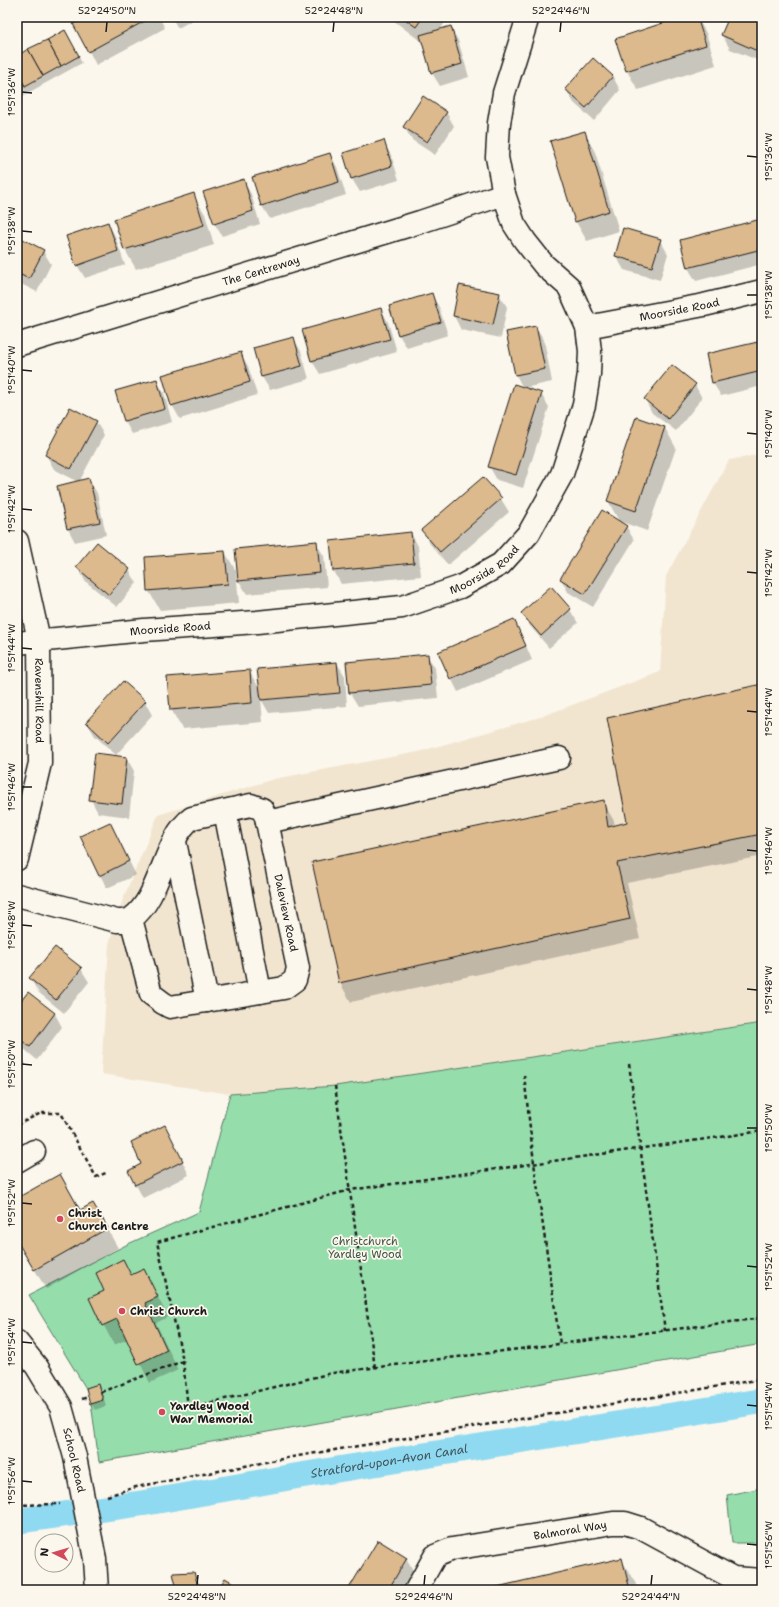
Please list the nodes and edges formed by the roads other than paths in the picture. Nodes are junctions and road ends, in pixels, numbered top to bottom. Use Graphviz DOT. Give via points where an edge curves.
graph roads {
  1 [pos="528,17"];
  2 [pos="504,194"];
  3 [pos="762,291"];
  4 [pos="587,327"];
  5 [pos="17,345"];
  6 [pos="17,541"];
  7 [pos="39,640"];
  8 [pos="17,643"];
  9 [pos="559,758"];
  10 [pos="225,811"];
  11 [pos="267,822"];
  12 [pos="174,842"];
  13 [pos="17,859"];
  14 [pos="17,895"];
  15 [pos="124,920"];
  16 [pos="260,992"];
  17 [pos="207,1001"];
  18 [pos="17,1342"];
  19 [pos="762,1580"];
  20 [pos="730,1584"];
  21 [pos="97,1590"];
  22 [pos="416,1590"];
  1 -- 2 [label="street" via="504,92 497,157"];
  2 -- 4 [label="street" via="514,224 544,265 569,287"];
  2 -- 5 [label="street, The Centreway"];
  3 -- 4 [label="street, Moorside Road" via="704,306"];
  4 -- 7 [label="street, Moorside Road" via="590,351 584,405 562,474 528,532 501,564 460,586 402,607"];
  6 -- 7 [label="street, Ravenshill Road"];
  7 -- 8 [label="street, Moorside Road"];
  7 -- 13 [label="street, Ravenshill Road" via="40,763"];
  9 -- 11 [label="street"];
  10 -- 11 [label="street, Daleview Road" via="251,805 262,809"];
  10 -- 12 [label="street, Daleview Road" via="192,818"];
  10 -- 16 [label="street"];
  11 -- 16 [label="street, Daleview Road" via="298,968 295,980 284,988"];
  12 -- 15 [label="street, Daleview Road" via="142,907"];
  12 -- 17 [label="street"];
  14 -- 15 [label="street"];
  15 -- 17 [label="street, Daleview Road" via="151,994 170,1007"];
  16 -- 17 [label="street, Daleview Road"];
  18 -- 21 [label="street, School Road, bridge" via="37,1367 61,1407 75,1457 95,1559"];
  19 -- 20 [label="street"];
  20 -- 22 [label="street, Balmoral Way" via="641,1528 613,1523 452,1549 435,1556"];
}
